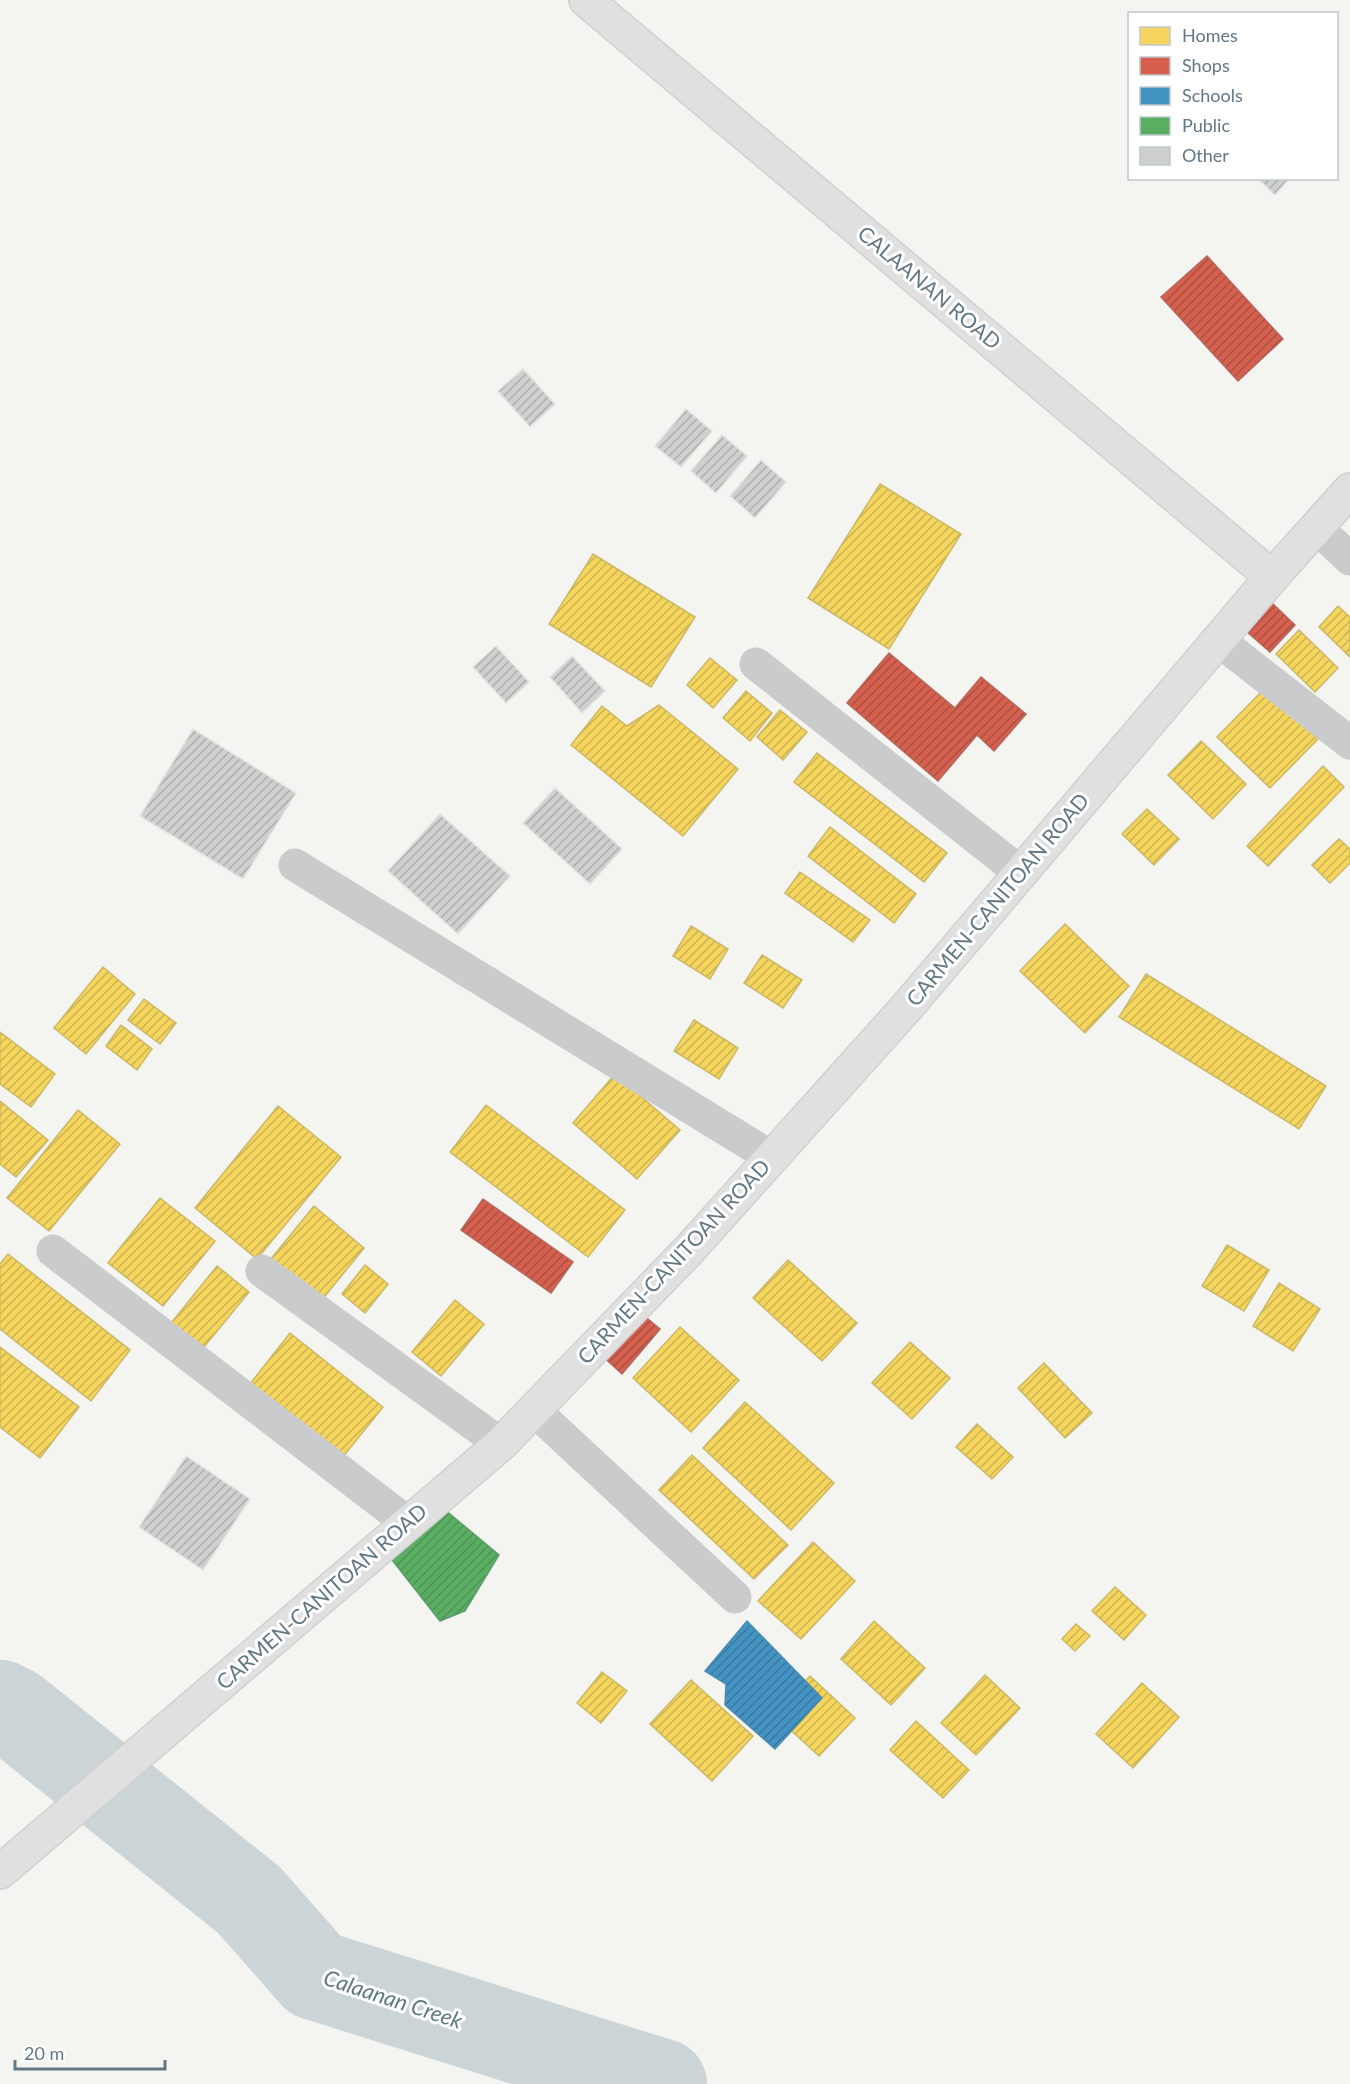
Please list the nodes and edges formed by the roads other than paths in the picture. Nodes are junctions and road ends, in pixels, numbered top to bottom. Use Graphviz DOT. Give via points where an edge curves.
graph roads {
  1 [pos="586,0"];
  2 [pos="1350,490"];
  3 [pos="1317,527"];
  4 [pos="1350,559"];
  5 [pos="1272,577"];
  6 [pos="1218,640"];
  7 [pos="756,664"];
  8 [pos="1350,743"];
  9 [pos="295,866"];
  10 [pos="1021,873"];
  11 [pos="771,1157"];
  12 [pos="53,1251"];
  13 [pos="262,1271"];
  14 [pos="534,1410"];
  15 [pos="501,1444"];
  16 [pos="408,1523"];
  17 [pos="735,1597"];
  18 [pos="0,1872"];
  1 -- 5 [label="main road, CALAANAN ROAD"];
  2 -- 3 [label="main road, CARMEN-CANITOAN ROAD"];
  3 -- 4 [label="street"];
  3 -- 5 [label="main road, CARMEN-CANITOAN ROAD"];
  5 -- 6 [label="main road, CARMEN-CANITOAN ROAD"];
  6 -- 8 [label="street"];
  6 -- 10 [label="main road, CARMEN-CANITOAN ROAD"];
  7 -- 10 [label="street"];
  9 -- 11 [label="street"];
  10 -- 11 [label="main road, CARMEN-CANITOAN ROAD"];
  11 -- 14 [label="main road, CARMEN-CANITOAN ROAD" via="688,1251"];
  12 -- 16 [label="street"];
  13 -- 15 [label="street"];
  14 -- 15 [label="main road, CARMEN-CANITOAN ROAD"];
  14 -- 17 [label="street"];
  15 -- 16 [label="main road, CARMEN-CANITOAN ROAD"];
  16 -- 18 [label="main road, CARMEN-CANITOAN ROAD"];
}
